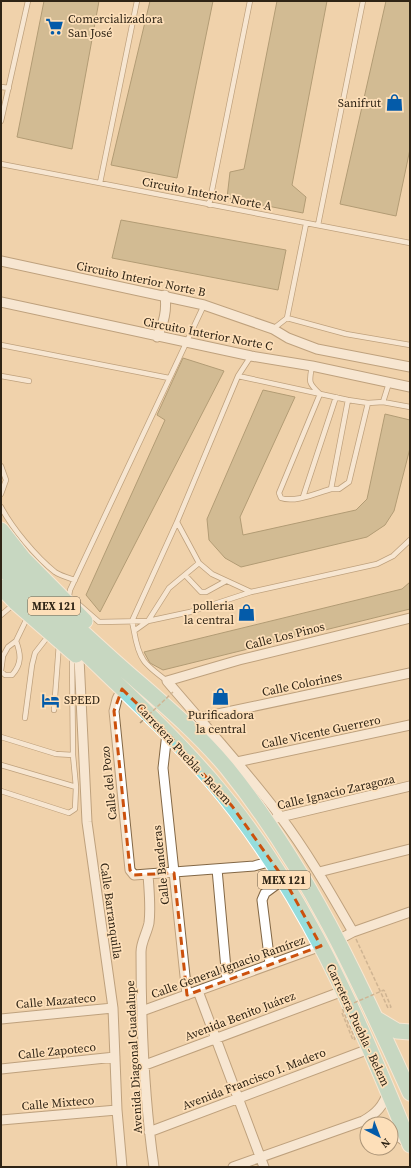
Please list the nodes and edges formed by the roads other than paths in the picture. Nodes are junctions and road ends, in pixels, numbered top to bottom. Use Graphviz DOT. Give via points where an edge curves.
graph roads {
  1 [pos="28,1"];
  2 [pos="137,1"];
  3 [pos="250,1"];
  4 [pos="363,1"];
  5 [pos="1,87"];
  6 [pos="9,88"];
  7 [pos="1,121"];
  8 [pos="1,164"];
  9 [pos="100,182"];
  10 [pos="210,205"];
  11 [pos="306,224"];
  12 [pos="318,225"];
  13 [pos="410,242"];
  14 [pos="1,261"];
  15 [pos="165,295"];
  16 [pos="1,302"];
  17 [pos="204,305"];
  18 [pos="287,318"];
  19 [pos="273,329"];
  20 [pos="157,337"];
  21 [pos="186,342"];
  22 [pos="1,345"];
  23 [pos="410,345"];
  24 [pos="251,356"];
  25 [pos="312,366"];
  26 [pos="410,367"];
  27 [pos="1,376"];
  28 [pos="238,376"];
  29 [pos="169,378"];
  30 [pos="29,381"];
  31 [pos="389,383"];
  32 [pos="410,387"];
  33 [pos="320,394"];
  34 [pos="336,397"];
  35 [pos="348,400"];
  36 [pos="383,402"];
  37 [pos="368,403"];
  38 [pos="410,408"];
  39 [pos="1,466"];
  40 [pos="331,489"];
  41 [pos="1,494"];
  42 [pos="303,497"];
  43 [pos="1,507"];
  44 [pos="177,522"];
  45 [pos="4,524"];
  46 [pos="410,540"];
  47 [pos="1,549"];
  48 [pos="199,563"];
  49 [pos="1,566"];
  50 [pos="185,575"];
  51 [pos="75,580"];
  52 [pos="226,581"];
  53 [pos="47,583"];
  54 [pos="1,587"];
  55 [pos="251,592"];
  56 [pos="69,596"];
  57 [pos="15,602"];
  58 [pos="1,615"];
  59 [pos="29,615"];
  60 [pos="410,618"];
  61 [pos="132,621"];
  62 [pos="148,621"];
  63 [pos="134,631"];
  64 [pos="54,638"];
  65 [pos="16,641"];
  66 [pos="81,657"];
  67 [pos="410,673"];
  68 [pos="129,674"];
  69 [pos="167,681"];
  70 [pos="122,689"];
  71 [pos="54,710"];
  72 [pos="25,718"];
  73 [pos="199,718"];
  74 [pos="410,726"];
  75 [pos="167,733"];
  76 [pos="1,737"];
  77 [pos="73,756"];
  78 [pos="237,762"];
  79 [pos="1,765"];
  80 [pos="410,786"];
  81 [pos="76,787"];
  82 [pos="1,790"];
  83 [pos="254,794"];
  84 [pos="274,819"];
  85 [pos="410,848"];
  86 [pos="272,862"];
  87 [pos="216,869"];
  88 [pos="318,872"];
  89 [pos="174,873"];
  90 [pos="148,874"];
  91 [pos="284,879"];
  92 [pos="410,912"];
  93 [pos="353,932"];
  94 [pos="338,940"];
  95 [pos="321,946"];
  96 [pos="270,964"];
  97 [pos="227,980"];
  98 [pos="198,991"];
  99 [pos="343,991"];
  100 [pos="187,995"];
  101 [pos="113,1008"];
  102 [pos="142,1011"];
  103 [pos="1,1019"];
  104 [pos="377,1019"];
  105 [pos="410,1032"];
  106 [pos="216,1038"];
  107 [pos="369,1049"];
  108 [pos="115,1057"];
  109 [pos="145,1065"];
  110 [pos="1,1069"];
  111 [pos="388,1092"];
  112 [pos="410,1093"];
  113 [pos="238,1098"];
  114 [pos="117,1110"];
  115 [pos="373,1116"];
  116 [pos="1,1120"];
  117 [pos="359,1125"];
  118 [pos="149,1132"];
  119 [pos="399,1137"];
  120 [pos="410,1146"];
  121 [pos="260,1156"];
  122 [pos="122,1167"];
  123 [pos="154,1167"];
  124 [pos="233,1167"];
  125 [pos="264,1167"];
  1 -- 6 [label="lane"];
  2 -- 9 [label="lane"];
  3 -- 10 [label="lane"];
  4 -- 12 [label="lane"];
  5 -- 6 [label="lane"];
  6 -- 7 [label="lane"];
  8 -- 9 [label="lane, Circuito Interior Norte A"];
  9 -- 10 [label="lane, Circuito Interior Norte A"];
  10 -- 11 [label="lane, Circuito Interior Norte A"];
  11 -- 12 [label="lane, Circuito Interior Norte A"];
  11 -- 18 [label="lane"];
  12 -- 13 [label="lane, Circuito Interior Norte A"];
  14 -- 15 [label="street, Circuito Interior Norte B"];
  15 -- 17 [label="street, Circuito Interior Norte B"];
  15 -- 20 [label="street" via="167,309"];
  16 -- 20 [label="street, Circuito Interior Norte C"];
  17 -- 19 [label="street, Circuito Interior Norte B"];
  17 -- 21 [label="lane"];
  18 -- 19 [label="lane"];
  18 -- 23 [label="lane" via="346,334"];
  19 -- 26 [label="street, Circuito Interior Norte B" via="316,349"];
  20 -- 21 [label="street, Circuito Interior Norte C"];
  21 -- 24 [label="street, Circuito Interior Norte C"];
  21 -- 29 [label="lane"];
  22 -- 29 [label="lane"];
  24 -- 25 [label="street, Circuito Interior Norte C"];
  24 -- 28 [label="lane"];
  25 -- 31 [label="street, Circuito Interior Norte C"];
  25 -- 33 [label="lane" via="309,382"];
  27 -- 30 [label="lane"];
  28 -- 33 [label="lane"];
  28 -- 44 [label="lane"];
  29 -- 51 [label="lane"];
  31 -- 32 [label="street, Circuito Interior Norte C"];
  31 -- 36 [label="lane"];
  33 -- 34 [label="lane"];
  33 -- 42 [label="lane" via="279,493 281,498 286,500"];
  34 -- 35 [label="lane"];
  34 -- 42 [label="lane"];
  35 -- 37 [label="lane"];
  35 -- 40 [label="lane"];
  36 -- 37 [label="lane"];
  36 -- 38 [label="lane"];
  37 -- 40 [label="lane" via="349,482 339,489"];
  39 -- 41 [label="lane" via="6,480"];
  40 -- 42 [label="lane"];
  43 -- 45 [label="lane"];
  44 -- 48 [label="lane"];
  44 -- 61 [label="lane"];
  45 -- 51 [label="lane" via="56,572"];
  45 -- 53 [label="main road" via="23,558"];
  46 -- 55 [label="lane" via="393,556 377,564"];
  47 -- 68 [label="main road, Carretera Puebla - Belem / MEX 121" via="46,598"];
  48 -- 50 [label="lane"];
  48 -- 52 [label="lane"];
  49 -- 66 [label="main road, Carretera Puebla - Belem / MEX 121"];
  50 -- 52 [label="lane" via="200,592 206,592"];
  50 -- 62 [label="lane" via="169,588"];
  51 -- 56 [label="lane"];
  52 -- 55 [label="lane"];
  53 -- 56 [label="lane"];
  53 -- 68 [label="main road" via="113,648"];
  54 -- 57 [label="main road"];
  55 -- 62 [label="lane" via="190,612"];
  56 -- 61 [label="lane" via="99,622"];
  57 -- 58 [label="lane"];
  57 -- 59 [label="main road"];
  59 -- 64 [label="main road"];
  59 -- 65 [label="lane"];
  60 -- 69 [label="street, Calle Los Pinos" via="239,660"];
  61 -- 62 [label="lane"];
  61 -- 63 [label="lane"];
  62 -- 63 [label="lane"];
  63 -- 69 [label="lane" via="138,652 144,662"];
  64 -- 66 [label="main road"];
  64 -- 71 [label="lane"];
  64 -- 72 [label="lane" via="36,653"];
  65 -- 65 [label="lane" via="8,647 4,656 1,672 5,675 12,675 17,670 21,653"];
  66 -- 70 [label="main road, Carretera Puebla - Belem / MEX 121"];
  66 -- 77 [label="lane"];
  66 -- 101 [label="street, Calle Barranquilla" via="87,822"];
  67 -- 73 [label="street, Calle Colorines"];
  68 -- 83 [label="main road, Carretera Puebla - Belem / MEX 121" via="183,722"];
  69 -- 73 [label="street"];
  70 -- 75 [label="main road, Carretera Puebla - Belem / MEX 121"];
  70 -- 90 [label="street, Calle del Pozo" via="114,711 130,870 134,875"];
  73 -- 78 [label="street"];
  74 -- 78 [label="street, Calle Vicente Guerrero"];
  75 -- 86 [label="main road, Carretera Puebla - Belem / MEX 121" via="232,806"];
  75 -- 89 [label="street, Calle Banderas" via="163,768"];
  76 -- 77 [label="lane" via="56,754"];
  77 -- 81 [label="lane"];
  78 -- 83 [label="street"];
  79 -- 81 [label="lane"];
  80 -- 84 [label="street, Calle Ignacio Zaragoza"];
  81 -- 82 [label="lane" via="74,809 69,813"];
  83 -- 84 [label="main road, Carretera Puebla - Belem / MEX 121"];
  84 -- 88 [label="street"];
  84 -- 94 [label="main road, Carretera Puebla - Belem / MEX 121"];
  85 -- 88 [label="street"];
  86 -- 87 [label="street"];
  86 -- 91 [label="main road, Carretera Puebla - Belem / MEX 121"];
  87 -- 89 [label="street"];
  87 -- 97 [label="street"];
  88 -- 93 [label="street"];
  89 -- 90 [label="street"];
  89 -- 100 [label="street, Calle Banderas"];
  90 -- 102 [label="street, Avenida Diagonal Guadalupe" via="150,910 141,950"];
  91 -- 95 [label="main road, Carretera Puebla - Belem / MEX 121"];
  91 -- 96 [label="street" via="265,893 262,900"];
  92 -- 93 [label="street"];
  93 -- 94 [label="street"];
  94 -- 104 [label="main road, Carretera Puebla - Belem / MEX 121"];
  95 -- 96 [label="street, Calle General Ignacio Ramírez"];
  95 -- 99 [label="main road, Carretera Puebla - Belem / MEX 121"];
  96 -- 97 [label="street, Calle General Ignacio Ramírez"];
  97 -- 98 [label="street, Calle General Ignacio Ramírez"];
  98 -- 100 [label="street, Calle General Ignacio Ramírez"];
  98 -- 106 [label="street"];
  99 -- 106 [label="street, Avenida Benito Juárez"];
  99 -- 107 [label="main road, Carretera Puebla - Belem / MEX 121"];
  100 -- 102 [label="street, Calle General Ignacio Ramírez"];
  101 -- 103 [label="street, Calle Mazateco"];
  101 -- 108 [label="street, Calle Barranquilla"];
  102 -- 109 [label="street, Avenida Diagonal Guadalupe"];
  104 -- 105 [label="main road" via="397,1031"];
  104 -- 112 [label="main road, Carretera Puebla - Belem / MEX 121"];
  106 -- 109 [label="street, Avenida Benito Juárez"];
  106 -- 113 [label="street"];
  107 -- 111 [label="main road, Carretera Puebla - Belem / MEX 121"];
  107 -- 113 [label="street, Avenida Francisco I. Madero"];
  108 -- 110 [label="street, Calle Zapoteco"];
  108 -- 114 [label="street, Calle Barranquilla"];
  109 -- 118 [label="street, Avenida Diagonal Guadalupe"];
  111 -- 115 [label="street"];
  111 -- 120 [label="main road, Carretera Puebla - Belem / MEX 121"];
  113 -- 118 [label="street, Avenida Francisco I. Madero"];
  113 -- 121 [label="street"];
  114 -- 116 [label="street, Calle Mixteco"];
  114 -- 122 [label="street, Calle Barranquilla"];
  117 -- 121 [label="street"];
  118 -- 123 [label="street, Avenida Diagonal Guadalupe"];
  119 -- 120 [label="street"];
  121 -- 124 [label="street"];
  121 -- 125 [label="street"];
}
